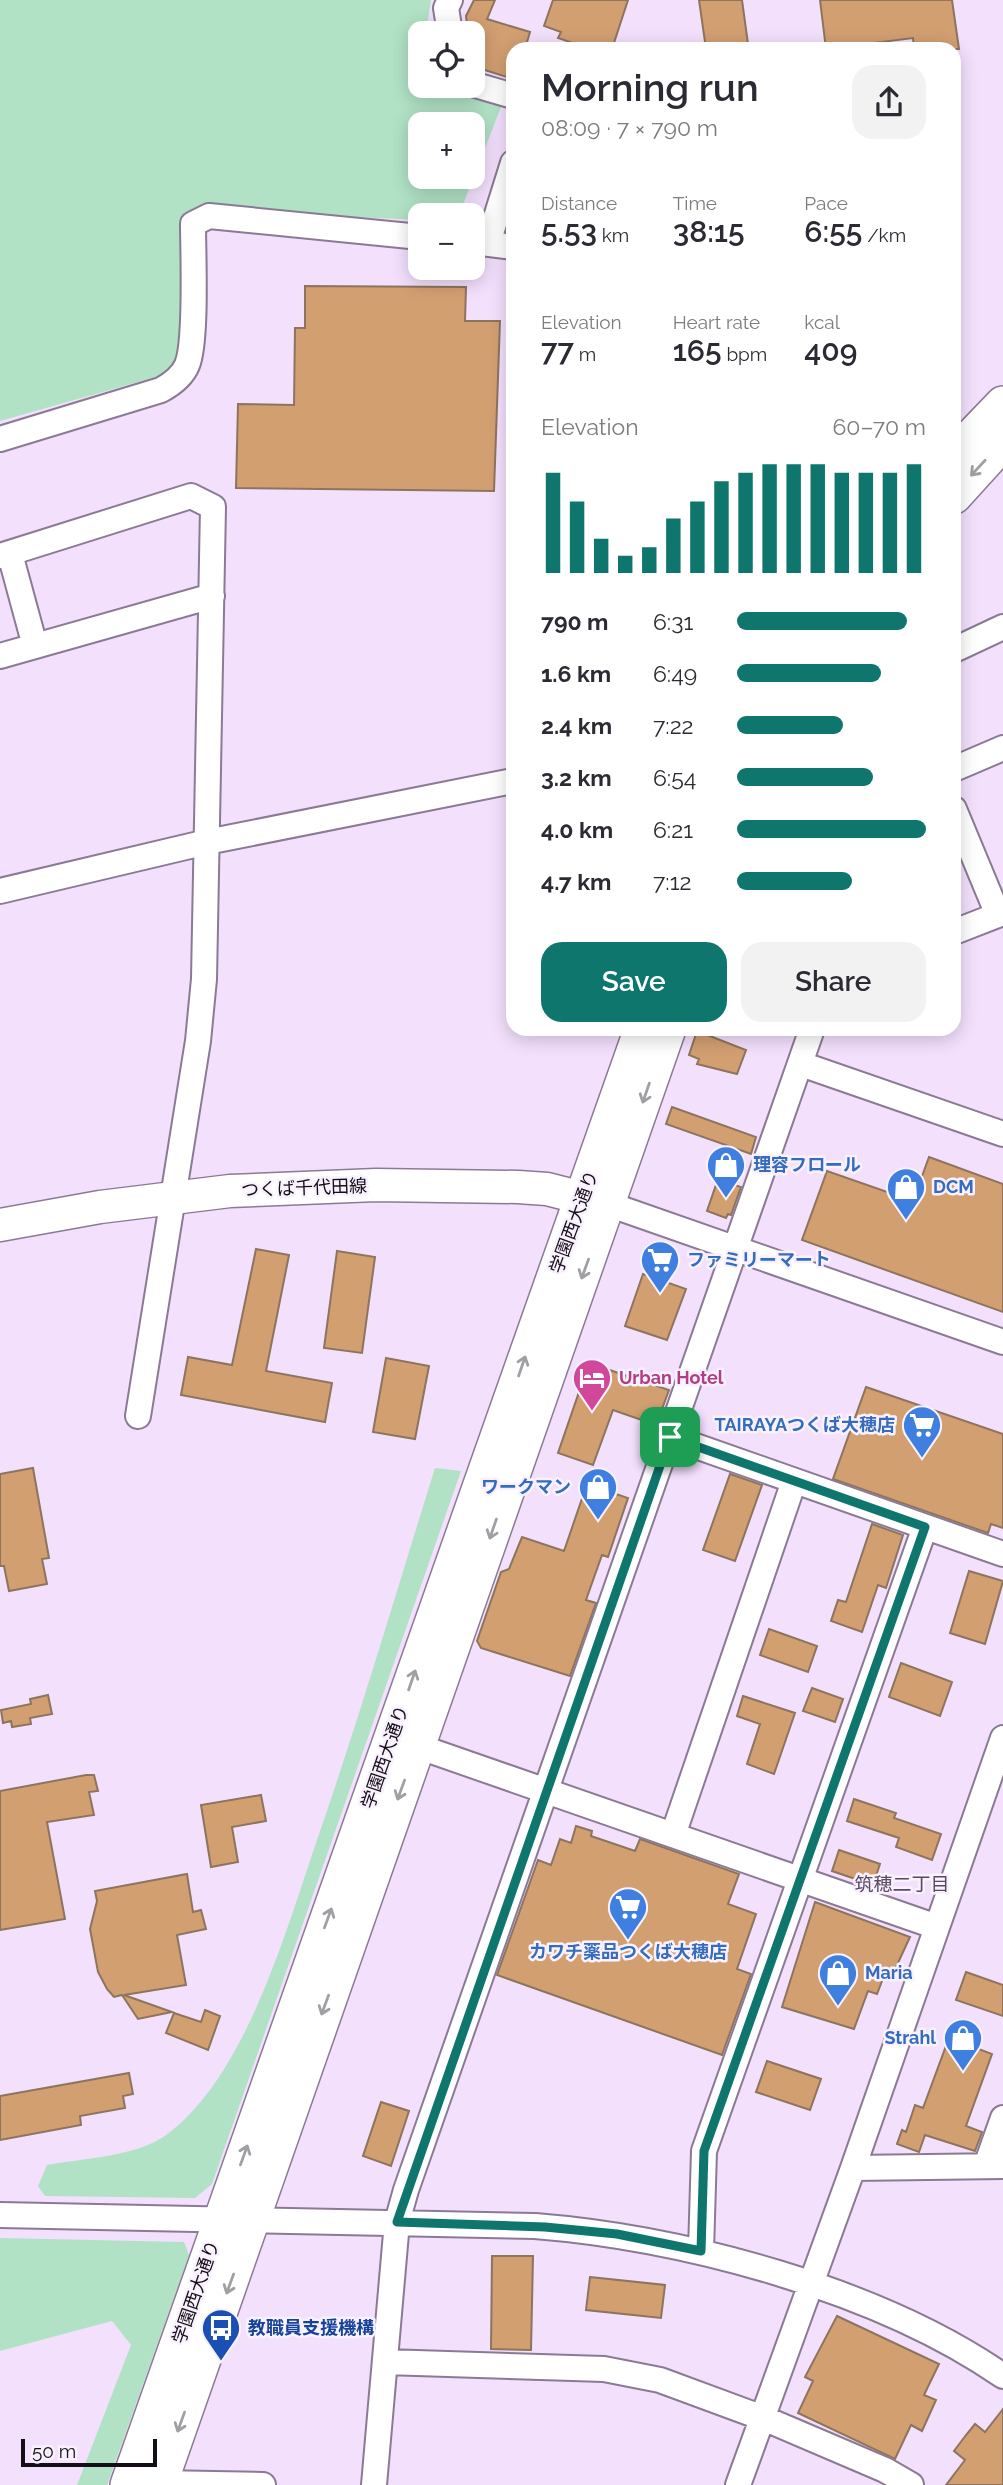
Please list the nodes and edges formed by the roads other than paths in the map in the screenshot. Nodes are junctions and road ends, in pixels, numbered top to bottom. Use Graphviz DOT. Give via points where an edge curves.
graph roads {
  1 [pos="450,0"];
  2 [pos="448,21"];
  3 [pos="485,88"];
  4 [pos="506,94"];
  5 [pos="506,180"];
  6 [pos="485,231"];
  7 [pos="408,236"];
  8 [pos="485,244"];
  9 [pos="506,246"];
  10 [pos="1003,404"];
  11 [pos="0,439"];
  12 [pos="1003,442"];
  13 [pos="961,448"];
  14 [pos="961,488"];
  15 [pos="5,555"];
  16 [pos="212,596"];
  17 [pos="1003,627"];
  18 [pos="35,646"];
  19 [pos="961,647"];
  20 [pos="0,656"];
  21 [pos="1003,748"];
  22 [pos="961,766"];
  23 [pos="506,782"];
  24 [pos="961,825"];
  25 [pos="207,842"];
  26 [pos="0,891"];
  27 [pos="1000,914"];
  28 [pos="961,929"];
  29 [pos="640,1036"];
  30 [pos="665,1036"];
  31 [pos="810,1036"];
  32 [pos="801,1064"];
  33 [pos="1003,1134"];
  34 [pos="173,1196"];
  35 [pos="595,1200"];
  36 [pos="0,1225"];
  37 [pos="736,1249"];
  38 [pos="1003,1342"];
  39 [pos="138,1416"];
  40 [pos="670,1437"];
  41 [pos="794,1481"];
  42 [pos="925,1527"];
  43 [pos="1003,1554"];
  44 [pos="1003,1738"];
  45 [pos="417,1746"];
  46 [pos="546,1791"];
  47 [pos="673,1835"];
  48 [pos="800,1879"];
  49 [pos="937,1927"];
  50 [pos="1003,2118"];
  51 [pos="995,2166"];
  52 [pos="853,2168"];
  53 [pos="0,2216"];
  54 [pos="237,2220"];
  55 [pos="397,2222"];
  56 [pos="701,2251"];
  57 [pos="811,2286"];
  58 [pos="385,2362"];
  59 [pos="1003,2376"];
  60 [pos="763,2418"];
  61 [pos="882,2477"];
  62 [pos="149,2484"];
  63 [pos="263,2485"];
  64 [pos="374,2485"];
  65 [pos="738,2485"];
  66 [pos="911,2485"];
  1 -- 2 [label="street"];
  3 -- 4 [label="street"];
  5 -- 6 [label="street"];
  7 -- 11 [label="street" via="209,216 193,224 191,342 188,364 176,382"];
  8 -- 9 [label="street"];
  10 -- 13 [label="highway"];
  12 -- 14 [label="highway, one-way"];
  15 -- 16 [label="street" via="191,496 213,507"];
  15 -- 18 [label="street"];
  16 -- 18 [label="street"];
  16 -- 25 [label="street"];
  17 -- 19 [label="street"];
  18 -- 20 [label="street"];
  21 -- 22 [label="street"];
  23 -- 25 [label="street"];
  24 -- 27 [label="street"];
  25 -- 26 [label="street"];
  25 -- 34 [label="street" via="204,979"];
  27 -- 28 [label="street"];
  29 -- 35 [label="highway, 学園西大通り"];
  30 -- 35 [label="highway, 学園西大通り, one-way"];
  31 -- 32 [label="street"];
  32 -- 33 [label="street"];
  32 -- 37 [label="street"];
  34 -- 35 [label="main road, つくば千代田線" via="376,1185 518,1187"];
  34 -- 36 [label="main road, つくば千代田線"];
  34 -- 39 [label="street"];
  35 -- 37 [label="street"];
  35 -- 45 [label="highway, 学園西大通り, one-way"];
  54 -- 35 [label="highway, 学園西大通り, one-way"];
  37 -- 38 [label="street"];
  37 -- 40 [label="street"];
  40 -- 41 [label="street"];
  40 -- 46 [label="street"];
  41 -- 42 [label="street"];
  41 -- 47 [label="street"];
  42 -- 43 [label="street"];
  42 -- 48 [label="street"];
  44 -- 49 [label="street"];
  45 -- 46 [label="street"];
  45 -- 54 [label="highway, 学園西大通り, one-way" via="307,2054"];
  46 -- 47 [label="street"];
  46 -- 55 [label="street"];
  47 -- 48 [label="street"];
  48 -- 49 [label="street"];
  48 -- 56 [label="street" via="704,2151"];
  49 -- 52 [label="street"];
  50 -- 51 [label="street"];
  51 -- 52 [label="street"];
  52 -- 57 [label="street"];
  53 -- 54 [label="street"];
  54 -- 55 [label="street"];
  54 -- 62 [label="highway, 学園西大通り"];
  55 -- 56 [label="street" via="545,2227 617,2234"];
  55 -- 58 [label="street"];
  56 -- 57 [label="street"];
  57 -- 59 [label="street" via="926,2331"];
  57 -- 60 [label="street"];
  58 -- 60 [label="street" via="604,2369 660,2380"];
  58 -- 64 [label="street"];
  60 -- 61 [label="street"];
  60 -- 65 [label="street"];
  61 -- 66 [label="street"];
  62 -- 63 [label="street"];
}
